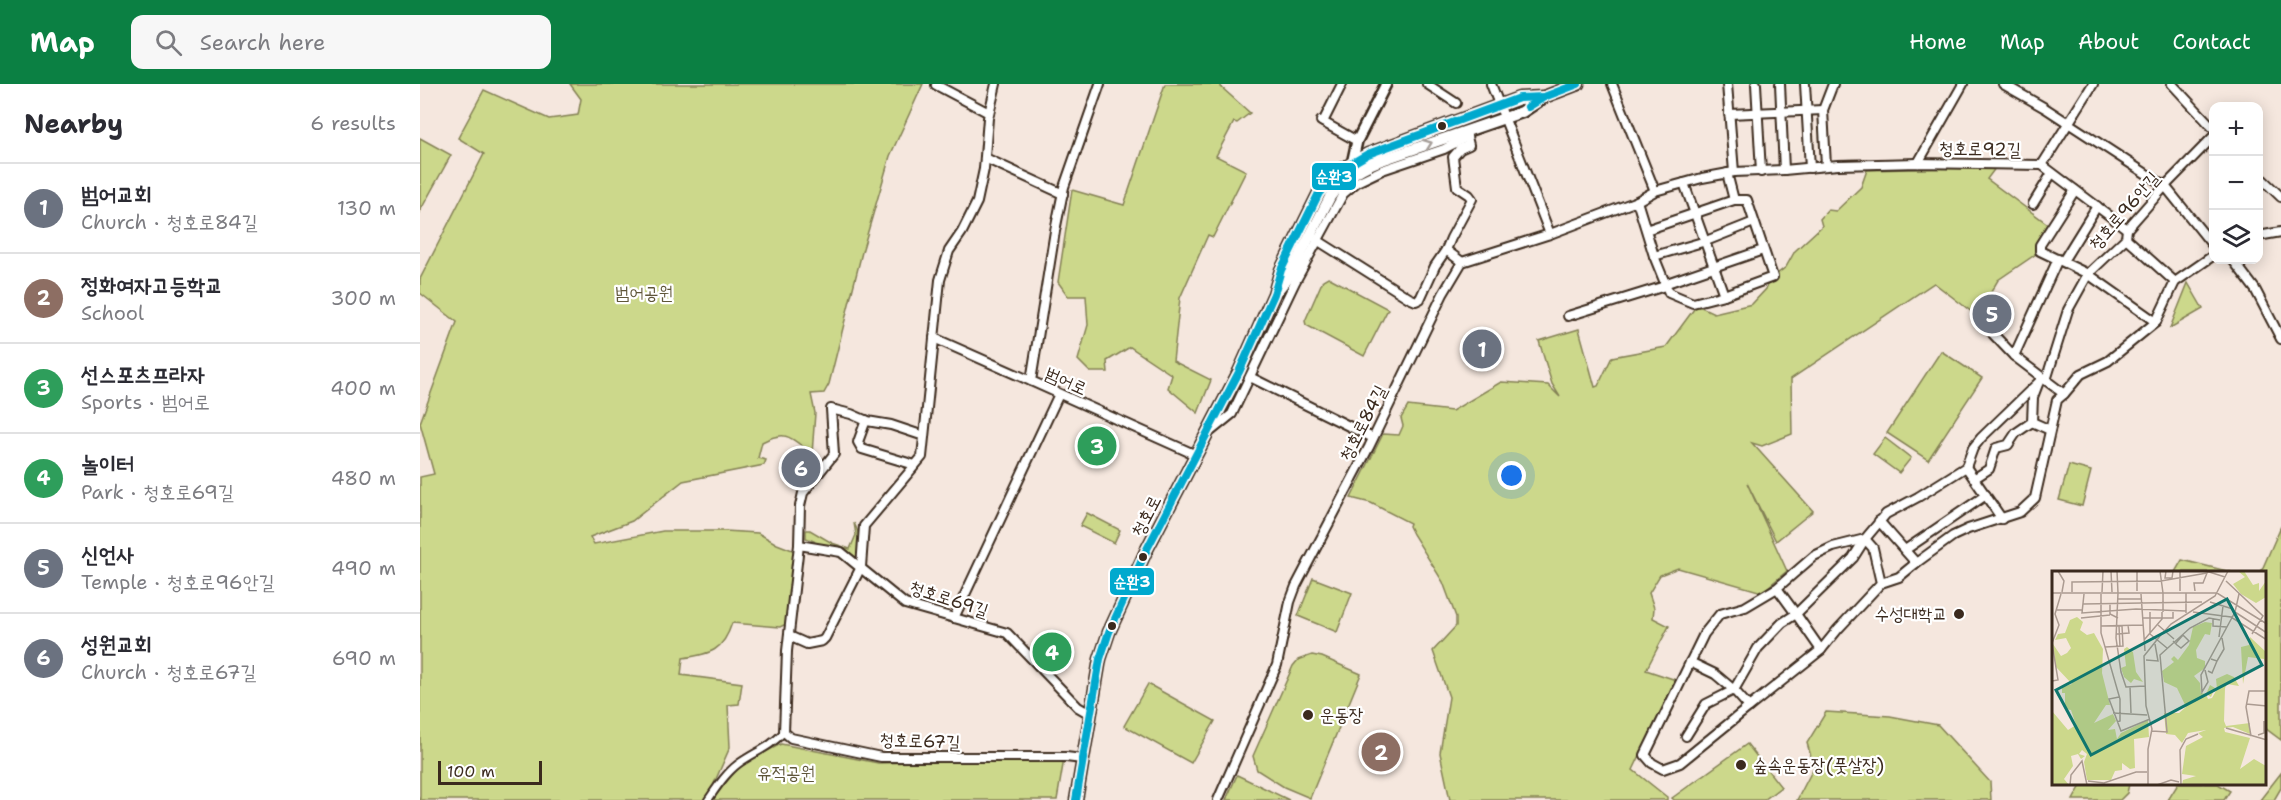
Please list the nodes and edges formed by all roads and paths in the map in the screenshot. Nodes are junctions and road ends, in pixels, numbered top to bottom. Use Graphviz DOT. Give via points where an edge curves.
graph roads {
  1 [pos="996,84"];
  2 [pos="1100,84"];
  3 [pos="1342,84"];
  4 [pos="1386,84"];
  5 [pos="1427,84"];
  6 [pos="1491,84"];
  7 [pos="1578,84"];
  8 [pos="1612,84"];
  9 [pos="1727,84"];
  10 [pos="1756,84"];
  11 [pos="1780,84"];
  12 [pos="1805,84"];
  13 [pos="1833,84"];
  14 [pos="1963,84"];
  15 [pos="2003,84"];
  16 [pos="2093,84"];
  17 [pos="2172,84"];
  18 [pos="936,86"];
  19 [pos="1544,97"];
  20 [pos="1456,103"];
  21 [pos="1500,105"];
  22 [pos="1823,110"];
  23 [pos="1806,111"];
  24 [pos="989,112"];
  25 [pos="1781,113"];
  26 [pos="1729,114"];
  27 [pos="1757,114"];
  28 [pos="1504,118"];
  29 [pos="2068,124"];
  30 [pos="2209,124"];
  31 [pos="1466,134"];
  32 [pos="1357,141"];
  33 [pos="2209,141"];
  34 [pos="985,158"];
  35 [pos="1918,163"];
  36 [pos="1352,164"];
  37 [pos="2042,165"];
  38 [pos="1826,166"];
  39 [pos="1810,168"];
  40 [pos="1784,170"];
  41 [pos="1761,171"];
  42 [pos="1730,173"];
  43 [pos="2052,173"];
  44 [pos="2263,179"];
  45 [pos="1684,183"];
  46 [pos="2165,186"];
  47 [pos="2075,190"];
  48 [pos="1655,191"];
  49 [pos="1063,194"];
  50 [pos="2281,197"];
  51 [pos="1734,200"];
  52 [pos="1637,201"];
  53 [pos="2033,204"];
  54 [pos="2097,206"];
  55 [pos="1696,213"];
  56 [pos="1754,222"];
  57 [pos="1646,230"];
  58 [pos="2281,232"];
  59 [pos="1550,234"];
  60 [pos="2127,234"];
  61 [pos="2263,235"];
  62 [pos="1317,240"];
  63 [pos="1706,241"];
  64 [pos="2209,241"];
  65 [pos="1446,250"];
  66 [pos="1763,250"];
  67 [pos="1654,256"];
  68 [pos="2209,258"];
  69 [pos="2061,260"];
  70 [pos="1462,262"];
  71 [pos="2236,264"];
  72 [pos="1715,267"];
  73 [pos="2088,274"];
  74 [pos="2175,282"];
  75 [pos="1664,285"];
  76 [pos="1274,294"];
  77 [pos="1724,295"];
  78 [pos="1568,316"];
  79 [pos="2001,316"];
  80 [pos="2156,322"];
  81 [pos="934,338"];
  82 [pos="2281,339"];
  83 [pos="2014,356"];
  84 [pos="1250,377"];
  85 [pos="1031,381"];
  86 [pos="2041,381"];
  87 [pos="1059,394"];
  88 [pos="2064,394"];
  89 [pos="866,420"];
  90 [pos="2032,422"];
  91 [pos="2050,430"];
  92 [pos="1210,432"];
  93 [pos="924,436"];
  94 [pos="1373,438"];
  95 [pos="1196,456"];
  96 [pos="915,465"];
  97 [pos="1966,467"];
  98 [pos="1975,478"];
  99 [pos="1986,495"];
  100 [pos="2002,519"];
  101 [pos="1879,521"];
  102 [pos="1865,538"];
  103 [pos="799,545"];
  104 [pos="1905,549"];
  105 [pos="1916,563"];
  106 [pos="861,567"];
  107 [pos="1881,584"];
  108 [pos="1777,588"];
  109 [pos="1796,614"];
  110 [pos="954,618"];
  111 [pos="789,636"];
  112 [pos="1821,650"];
  113 [pos="1690,662"];
  114 [pos="1734,690"];
  115 [pos="1749,707"];
  116 [pos="1090,714"];
  117 [pos="784,732"];
  118 [pos="1686,736"];
  119 [pos="1082,759"];
  120 [pos="708,800"];
  121 [pos="1076,800"];
  122 [pos="1218,800"];
  1 -- 24 [label="street"];
  2 -- 49 [label="street, 범어로"];
  3 -- 32 [label="street" via="1322,122"];
  4 -- 32 [label="street"];
  5 -- 20 [label="street"];
  6 -- 21 [label="street"];
  7 -- 19 [label="main road, 청호로"];
  8 -- 48 [label="street"];
  9 -- 26 [label="street"];
  10 -- 27 [label="street"];
  11 -- 25 [label="street"];
  12 -- 23 [label="street"];
  13 -- 22 [label="street"];
  14 -- 35 [label="street, 청호로92길"];
  15 -- 29 [label="street"];
  16 -- 29 [label="street, 청호로92길"];
  17 -- 30 [label="street"];
  18 -- 24 [label="street"];
  19 -- 21 [label="main road, 청호로" via="1519,98"];
  19 -- 28 [label="main road, 청호로" via="1522,112"];
  21 -- 28 [label="street"];
  21 -- 36 [label="main road, 청호로"];
  22 -- 23 [label="street"];
  22 -- 38 [label="street"];
  23 -- 25 [label="street"];
  23 -- 39 [label="street"];
  24 -- 34 [label="street"];
  25 -- 27 [label="street"];
  25 -- 40 [label="street"];
  26 -- 27 [label="street"];
  26 -- 42 [label="street"];
  27 -- 41 [label="street"];
  28 -- 31 [label="main road, 청호로"];
  28 -- 59 [label="street"];
  29 -- 37 [label="street, 청호로92길"];
  29 -- 46 [label="street"];
  31 -- 62 [label="street" via="1444,150 1357,182 1343,194"];
  31 -- 65 [label="street" via="1469,146 1453,157 1457,187 1472,199"];
  76 -- 31 [label="main road, 청호로, one-way" via="1290,275 1330,197 1350,177 1376,162"];
  32 -- 36 [label="street"];
  33 -- 46 [label="street, 청호로96안길"];
  34 -- 49 [label="street"];
  34 -- 81 [label="street" via="976,202 949,251 940,280"];
  35 -- 37 [label="street, 청호로92길"];
  35 -- 38 [label="street, 청호로92길"];
  36 -- 76 [label="main road, 청호로" via="1319,193 1281,270"];
  37 -- 43 [label="street, 청호로92길"];
  38 -- 39 [label="street, 청호로92길"];
  39 -- 40 [label="street, 청호로92길"];
  40 -- 41 [label="street, 청호로92길"];
  41 -- 42 [label="street, 청호로92길"];
  42 -- 45 [label="street, 청호로92길"];
  42 -- 51 [label="street"];
  43 -- 47 [label="street, 청호로92길"];
  43 -- 53 [label="street"];
  44 -- 50 [label="street"];
  45 -- 48 [label="street, 청호로92길"];
  45 -- 55 [label="street"];
  46 -- 60 [label="street, 청호로96안길"];
  46 -- 64 [label="street"];
  47 -- 54 [label="street, 청호로92길"];
  47 -- 69 [label="street" via="2040,245 2040,250"];
  48 -- 52 [label="street, 청호로92길"];
  49 -- 85 [label="street, 범어로"];
  51 -- 55 [label="street"];
  51 -- 56 [label="street" via="1747,200"];
  52 -- 57 [label="street"];
  52 -- 59 [label="street, 청호로92길"];
  54 -- 60 [label="street, 청호로92길"];
  54 -- 69 [label="street"];
  55 -- 57 [label="street"];
  55 -- 63 [label="street"];
  56 -- 63 [label="street"];
  56 -- 66 [label="street"];
  57 -- 67 [label="street"];
  58 -- 61 [label="street"];
  59 -- 70 [label="street"];
  60 -- 73 [label="street, 청호로96안길"];
  60 -- 74 [label="street, 청호로92길"];
  62 -- 65 [label="street" via="1416,301"];
  62 -- 84 [label="street"];
  63 -- 67 [label="street"];
  63 -- 72 [label="street"];
  65 -- 70 [label="street"];
  66 -- 72 [label="street"];
  66 -- 77 [label="street" via="1773,277"];
  67 -- 75 [label="street"];
  68 -- 74 [label="street"];
  69 -- 73 [label="street"];
  69 -- 83 [label="street"];
  70 -- 94 [label="street, 청호로84길"];
  71 -- 82 [label="street" via="2255,289"];
  72 -- 75 [label="street"];
  72 -- 77 [label="street"];
  73 -- 80 [label="street"];
  73 -- 86 [label="street, 청호로96안길" via="2068,310 2047,377"];
  74 -- 80 [label="street"];
  75 -- 77 [label="street" via="1669,293 1693,303"];
  75 -- 78 [label="street"];
  76 -- 92 [label="main road, 청호로"];
  79 -- 83 [label="street" via="1993,334"];
  80 -- 88 [label="street" via="2108,361 2081,374"];
  81 -- 85 [label="street"];
  81 -- 93 [label="street"];
  83 -- 86 [label="street"];
  84 -- 92 [label="street" via="1232,414"];
  84 -- 94 [label="street"];
  85 -- 87 [label="street, 범어로"];
  86 -- 88 [label="street"];
  86 -- 90 [label="street" via="2033,397"];
  86 -- 97 [label="street" via="1981,438"];
  87 -- 95 [label="street, 범어로"];
  87 -- 110 [label="street"];
  88 -- 91 [label="street" via="2057,400"];
  89 -- 93 [label="street"];
  89 -- 96 [label="street" via="858,442 862,449"];
  89 -- 103 [label="street" via="831,409 834,454 803,493"];
  90 -- 91 [label="street"];
  90 -- 98 [label="street" via="2016,433 2008,445 1996,448 1989,470"];
  91 -- 100 [label="street" via="2035,498 2020,512"];
  92 -- 95 [label="main road, 청호로"];
  93 -- 96 [label="street" via="922,457"];
  94 -- 122 [label="street, 청호로84길" via="1296,586 1277,664"];
  95 -- 116 [label="main road, 청호로" via="1109,632"];
  96 -- 106 [label="street" via="864,525"];
  97 -- 98 [label="street"];
  97 -- 101 [label="street"];
  98 -- 99 [label="street"];
  99 -- 100 [label="street"];
  99 -- 104 [label="street"];
  100 -- 105 [label="street" via="1968,528"];
  101 -- 102 [label="street"];
  101 -- 104 [label="street"];
  102 -- 107 [label="street" via="1873,548"];
  102 -- 108 [label="street" via="1814,555"];
  102 -- 109 [label="street" via="1853,558"];
  103 -- 106 [label="street, 청호로69길" via="841,552"];
  103 -- 111 [label="street"];
  104 -- 105 [label="street"];
  105 -- 107 [label="street" via="1899,577"];
  106 -- 110 [label="street, 청호로69길" via="905,604"];
  106 -- 111 [label="street" via="822,641 807,644"];
  107 -- 112 [label="street"];
  108 -- 109 [label="street"];
  108 -- 113 [label="street" via="1745,607 1720,614"];
  109 -- 112 [label="street"];
  109 -- 114 [label="street" via="1782,622 1758,648"];
  110 -- 116 [label="street, 청호로69길" via="1007,633 1077,707"];
  111 -- 117 [label="street"];
  112 -- 115 [label="street"];
  113 -- 114 [label="street" via="1715,674"];
  113 -- 115 [label="street" via="1645,755 1652,763 1663,770 1680,763"];
  114 -- 115 [label="street"];
  114 -- 118 [label="street" via="1706,704"];
  116 -- 119 [label="main road, 청호로"];
  117 -- 119 [label="street, 청호로67길" via="790,738 882,757"];
  117 -- 120 [label="street" via="772,745 729,772"];
  119 -- 121 [label="main road, 청호로"];
}
